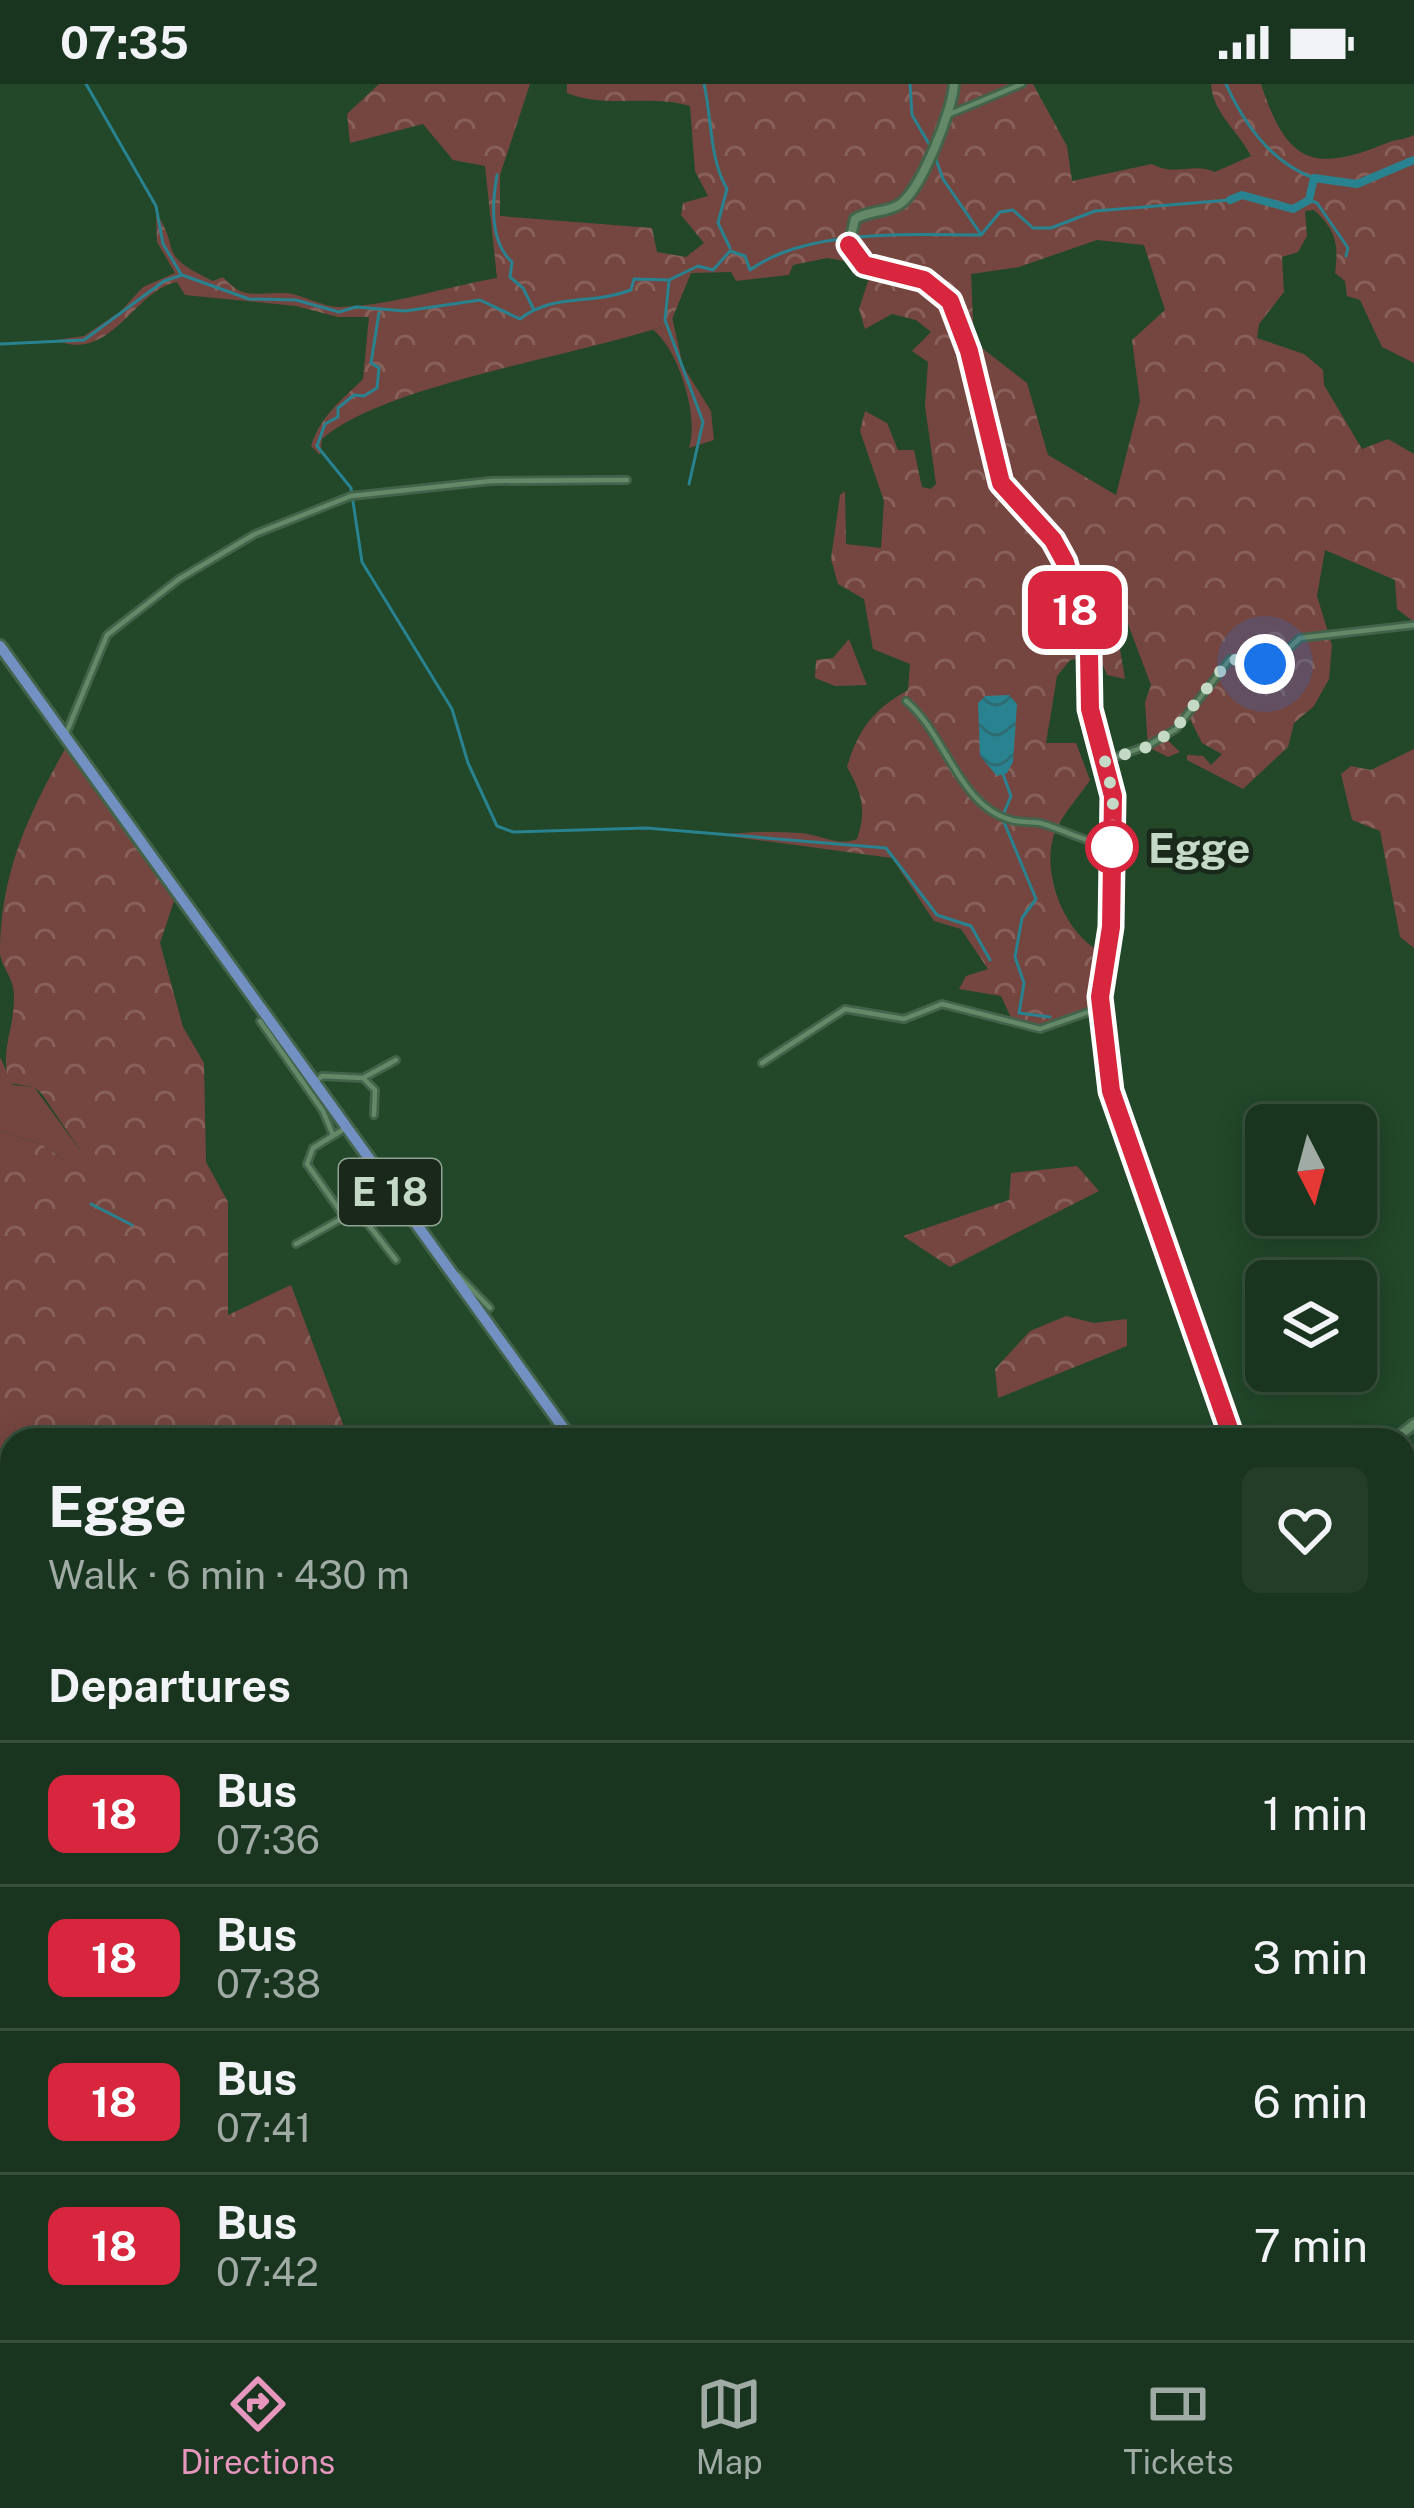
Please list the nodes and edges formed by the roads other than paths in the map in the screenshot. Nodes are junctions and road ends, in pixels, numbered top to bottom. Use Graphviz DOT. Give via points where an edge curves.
graph roads {
  1 [pos="954,84"];
  2 [pos="1022,84"];
  3 [pos="950,114"];
  4 [pos="627,480"];
  5 [pos="1414,625"];
  6 [pos="0,646"];
  7 [pos="906,701"];
  8 [pos="64,736"];
  9 [pos="1105,761"];
  10 [pos="1112,844"];
  11 [pos="1100,1008"];
  12 [pos="260,1021"];
  13 [pos="396,1060"];
  14 [pos="762,1063"];
  15 [pos="308,1068"];
  16 [pos="364,1078"];
  17 [pos="317,1080"];
  18 [pos="374,1115"];
  19 [pos="339,1132"];
  20 [pos="343,1215"];
  21 [pos="296,1244"];
  22 [pos="396,1260"];
  23 [pos="498,1304"];
  24 [pos="485,1312"];
  25 [pos="564,1428"];
  26 [pos="1229,1428"];
  1 -- 3 [label="main road"];
  2 -- 3 [label="street"];
  3 -- 9 [label="main road" via="909,196 860,215 849,240 867,266 932,285 956,311 1001,483 1065,562"];
  4 -- 8 [label="street" via="491,481 354,495 231,546 111,631"];
  5 -- 9 [label="street" via="1300,638 1272,664 1230,659 1176,728"];
  6 -- 8 [label="highway, E 18"];
  7 -- 10 [label="street" via="972,791 1001,815"];
  8 -- 17 [label="highway, E 18"];
  9 -- 10 [label="main road"];
  10 -- 11 [label="main road"];
  11 -- 14 [label="street" via="1040,1029 942,1004 904,1019 839,1011"];
  11 -- 26 [label="main road" via="1115,1109"];
  12 -- 19 [label="street"];
  13 -- 16 [label="street"];
  15 -- 17 [label="street" via="316,1066"];
  16 -- 17 [label="street"];
  16 -- 18 [label="street" via="375,1090"];
  17 -- 19 [label="highway, E 18"];
  19 -- 20 [label="street" via="313,1148 307,1164"];
  19 -- 24 [label="highway, E 18"];
  20 -- 21 [label="street"];
  20 -- 22 [label="street" via="359,1211"];
  23 -- 24 [label="street"];
  24 -- 25 [label="highway, E 18"];
}
